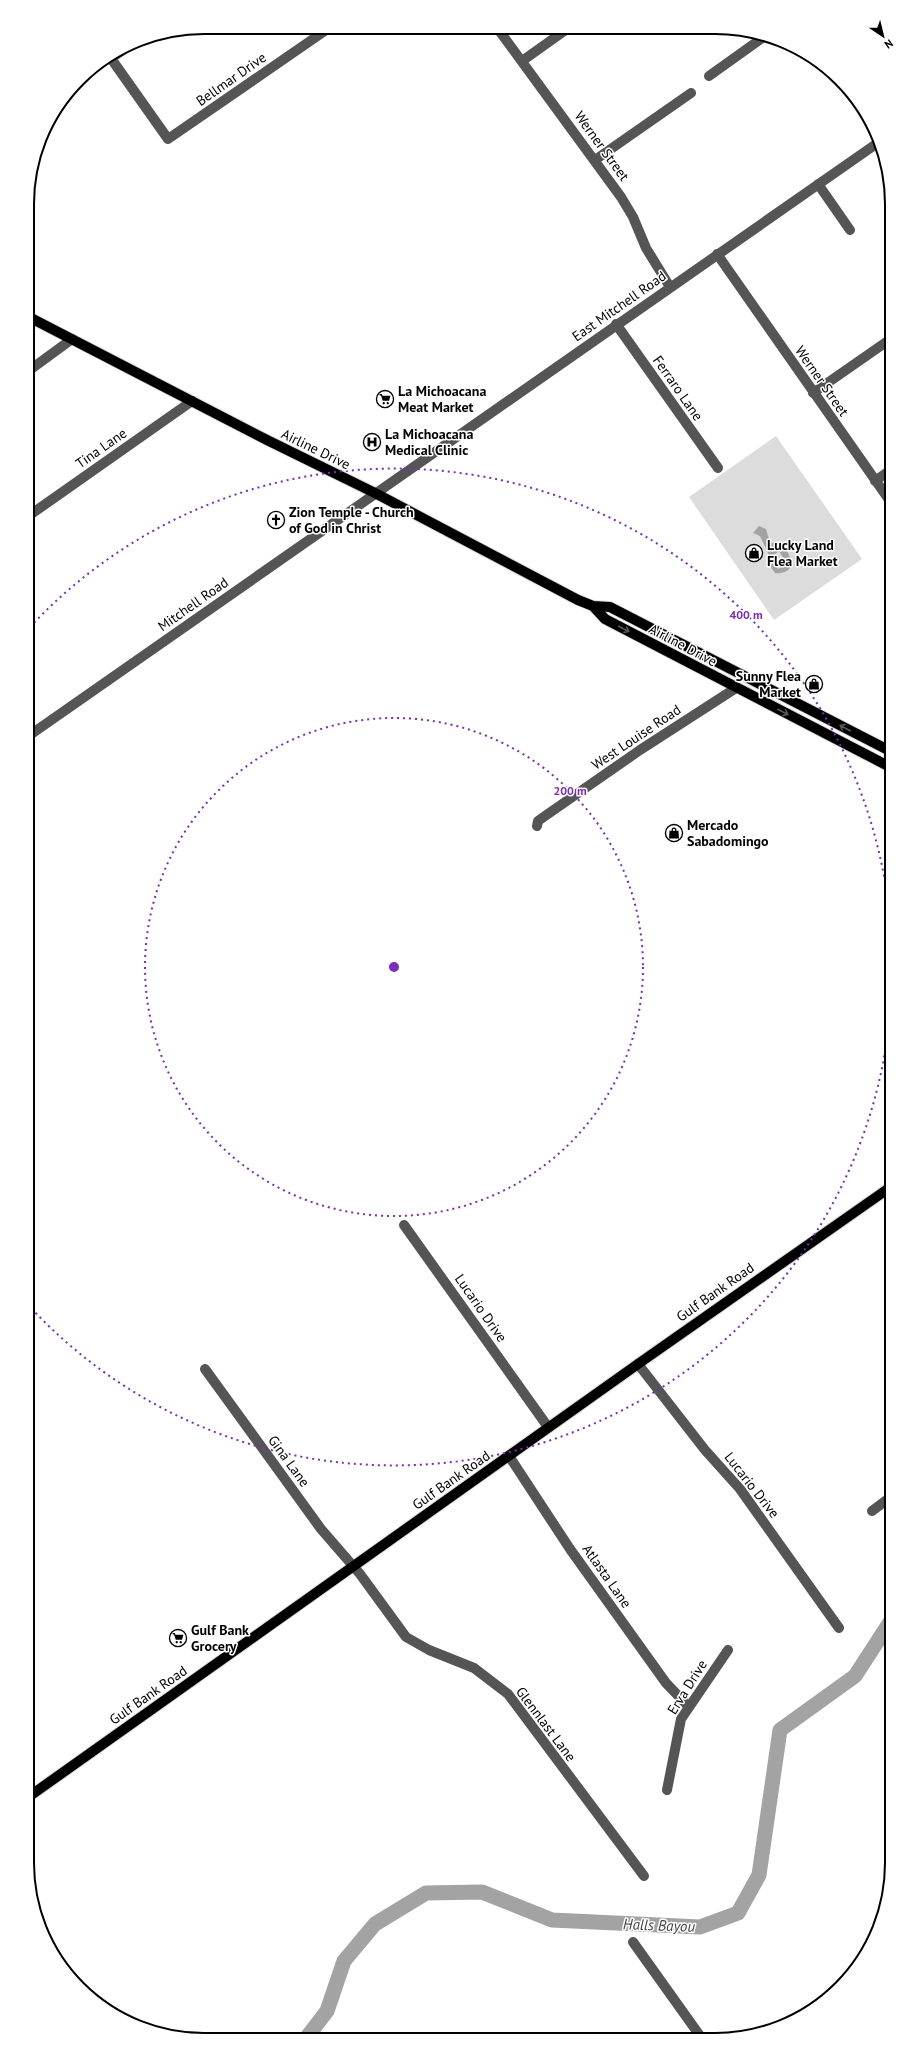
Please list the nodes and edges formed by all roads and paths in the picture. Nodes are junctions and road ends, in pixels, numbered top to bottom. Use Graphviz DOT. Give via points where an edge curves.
graph roads {
  1 [pos="320,34"];
  2 [pos="502,34"];
  3 [pos="560,34"];
  4 [pos="759,40"];
  5 [pos="112,61"];
  6 [pos="522,61"];
  7 [pos="709,76"];
  8 [pos="691,93"];
  9 [pos="874,145"];
  10 [pos="595,160"];
  11 [pos="818,184"];
  12 [pos="850,230"];
  13 [pos="717,254"];
  14 [pos="670,287"];
  15 [pos="34,320"];
  16 [pos="616,324"];
  17 [pos="72,339"];
  18 [pos="885,343"];
  19 [pos="34,367"];
  20 [pos="813,393"];
  21 [pos="192,401"];
  22 [pos="718,468"];
  23 [pos="885,474"];
  24 [pos="875,481"];
  25 [pos="375,493"];
  26 [pos="885,495"];
  27 [pos="34,512"];
  28 [pos="593,606"];
  29 [pos="731,669"];
  30 [pos="736,688"];
  31 [pos="34,732"];
  32 [pos="885,748"];
  33 [pos="885,764"];
  34 [pos="537,826"];
  35 [pos="885,1191"];
  36 [pos="404,1225"];
  37 [pos="638,1364"];
  38 [pos="205,1369"];
  39 [pos="548,1427"];
  40 [pos="509,1456"];
  41 [pos="885,1501"];
  42 [pos="872,1511"];
  43 [pos="352,1568"];
  44 [pos="839,1628"];
  45 [pos="728,1650"];
  46 [pos="689,1707"];
  47 [pos="667,1790"];
  48 [pos="34,1793"];
  49 [pos="644,1876"];
  50 [pos="633,1942"];
  51 [pos="697,2033"];
  1 -- 5 [label="street, Bellmar Drive" via="168,139"];
  2 -- 6 [label="street, Werner Street"];
  3 -- 6 [label="street"];
  4 -- 7 [label="street"];
  6 -- 10 [label="street, Werner Street"];
  8 -- 10 [label="street"];
  9 -- 11 [label="street, East Mitchell Road"];
  10 -- 14 [label="street, Werner Street" via="633,217 646,248"];
  11 -- 12 [label="street"];
  11 -- 13 [label="street, East Mitchell Road"];
  13 -- 14 [label="street, East Mitchell Road"];
  13 -- 20 [label="street, Werner Street"];
  14 -- 16 [label="street, East Mitchell Road"];
  15 -- 17 [label="main road, Airline Drive"];
  16 -- 22 [label="street, Ferraro Lane"];
  16 -- 25 [label="street, East Mitchell Road"];
  17 -- 19 [label="street"];
  17 -- 21 [label="main road, Airline Drive"];
  18 -- 20 [label="street"];
  20 -- 24 [label="street, Werner Street"];
  21 -- 25 [label="main road, Airline Drive"];
  21 -- 27 [label="street, Tina Lane"];
  23 -- 24 [label="street"];
  24 -- 26 [label="street, Werner Street"];
  25 -- 28 [label="main road, Airline Drive"];
  25 -- 31 [label="street, Mitchell Road"];
  28 -- 29 [label="main road, Airline Drive" via="610,607"];
  28 -- 30 [label="main road, Airline Drive, one-way" via="604,619"];
  29 -- 30 [label="main road"];
  32 -- 29 [label="main road, Airline Drive, one-way"];
  30 -- 33 [label="main road, Airline Drive, one-way"];
  30 -- 34 [label="street, West Louise Road" via="552,811 538,822"];
  35 -- 37 [label="main road, Gulf Bank Road"];
  36 -- 39 [label="street, Lucario Drive"];
  37 -- 39 [label="main road, Gulf Bank Road"];
  37 -- 44 [label="street, Lucario Drive" via="705,1450 740,1489"];
  38 -- 43 [label="street, Gina Lane"];
  39 -- 40 [label="main road, Gulf Bank Road"];
  40 -- 43 [label="main road, Gulf Bank Road"];
  40 -- 46 [label="street, Atlasta Lane" via="570,1549 666,1683"];
  41 -- 42 [label="street"];
  43 -- 48 [label="main road, Gulf Bank Road"];
  43 -- 49 [label="street, Glennlast Lane" via="406,1637 429,1650 474,1668 512,1699"];
  45 -- 46 [label="street, Erva Drive"];
  46 -- 47 [label="street, Erva Drive" via="681,1719"];
  50 -- 51 [label="street"];
}
